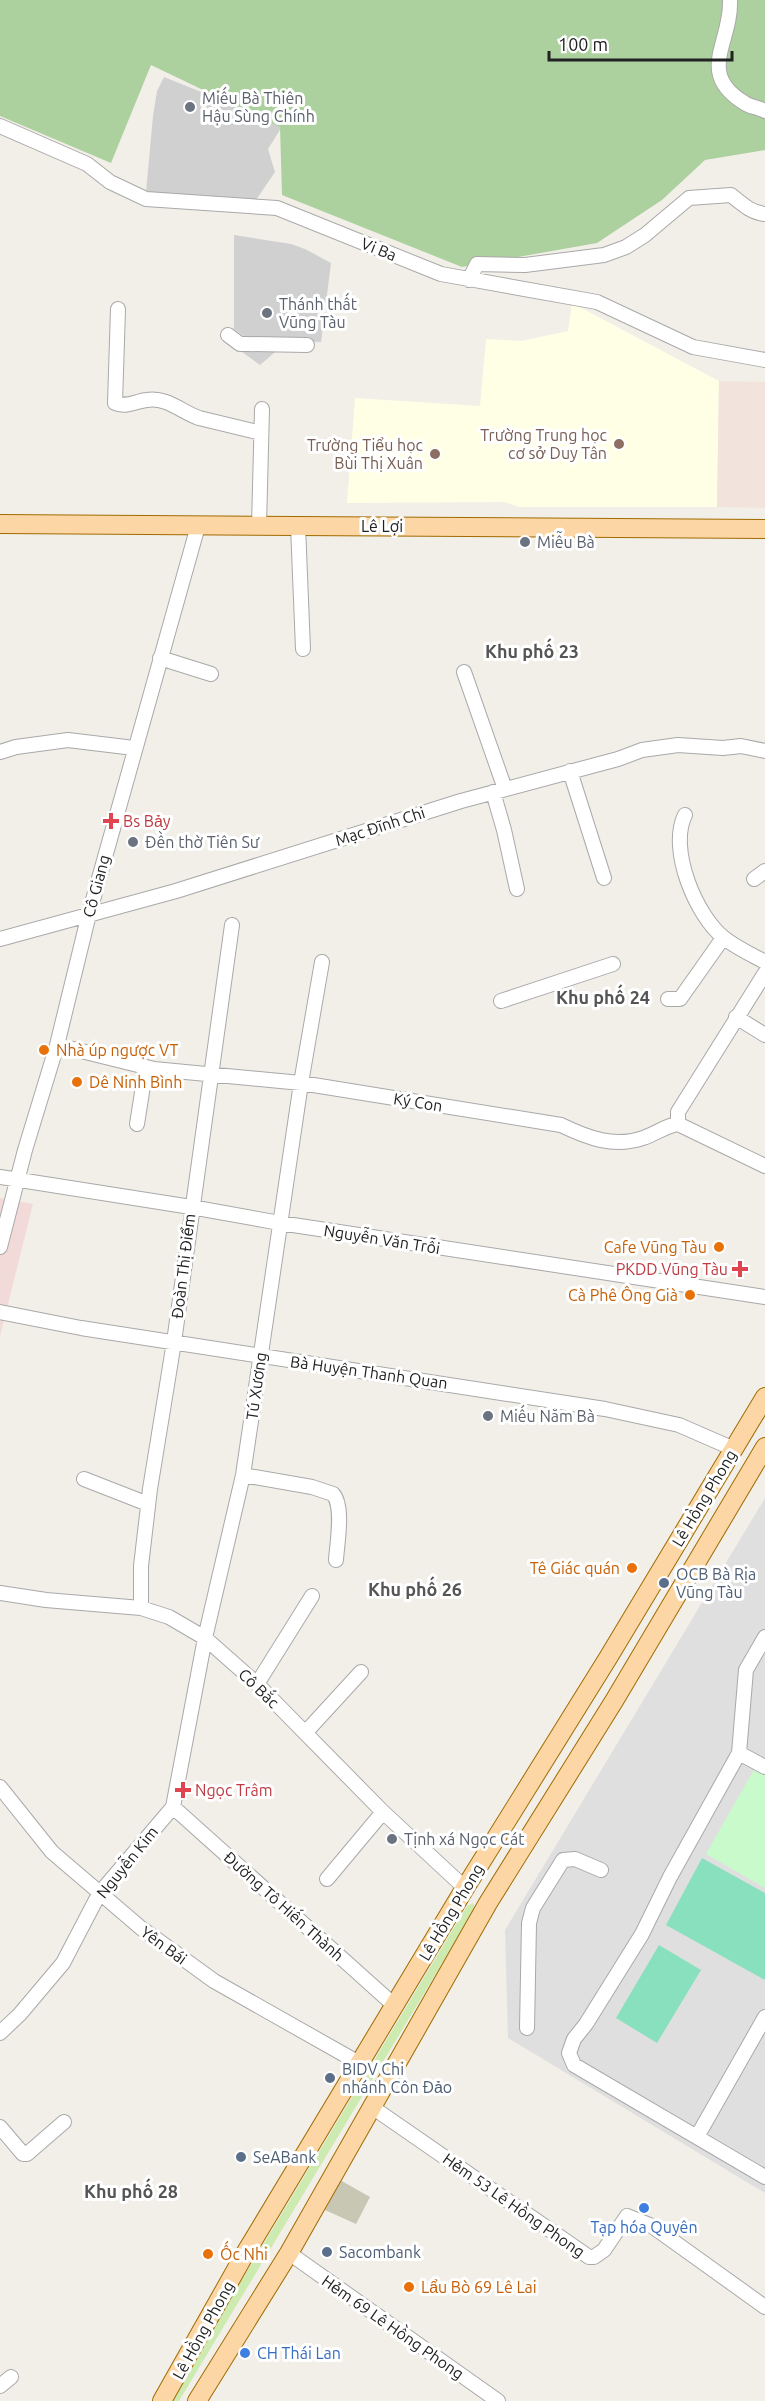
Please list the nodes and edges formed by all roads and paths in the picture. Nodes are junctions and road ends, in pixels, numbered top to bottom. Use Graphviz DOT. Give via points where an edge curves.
graph roads {
  1 [pos="730,0"];
  2 [pos="765,111"];
  3 [pos="0,126"];
  4 [pos="765,214"];
  5 [pos="469,280"];
  6 [pos="118,309"];
  7 [pos="228,335"];
  8 [pos="307,345"];
  9 [pos="765,360"];
  10 [pos="262,409"];
  11 [pos="261,433"];
  12 [pos="0,525"];
  13 [pos="298,525"];
  14 [pos="198,526"];
  15 [pos="259,526"];
  16 [pos="765,529"];
  17 [pos="303,649"];
  18 [pos="160,658"];
  19 [pos="464,672"];
  20 [pos="211,674"];
  21 [pos="135,748"];
  22 [pos="765,751"];
  23 [pos="0,752"];
  24 [pos="570,771"];
  25 [pos="499,790"];
  26 [pos="685,815"];
  27 [pos="604,878"];
  28 [pos="517,889"];
  29 [pos="88,914"];
  30 [pos="232,925"];
  31 [pos="723,938"];
  32 [pos="0,939"];
  33 [pos="322,962"];
  34 [pos="765,963"];
  35 [pos="613,964"];
  36 [pos="765,973"];
  37 [pos="668,999"];
  38 [pos="501,1002"];
  39 [pos="736,1017"];
  40 [pos="765,1035"];
  41 [pos="57,1045"];
  42 [pos="146,1067"];
  43 [pos="211,1073"];
  44 [pos="301,1083"];
  45 [pos="678,1124"];
  46 [pos="137,1125"];
  47 [pos="763,1162"];
  48 [pos="0,1177"];
  49 [pos="19,1179"];
  50 [pos="191,1207"];
  51 [pos="280,1223"];
  52 [pos="0,1247"];
  53 [pos="765,1297"];
  54 [pos="0,1312"];
  55 [pos="174,1342"];
  56 [pos="260,1356"];
  57 [pos="765,1397"];
  58 [pos="765,1447"];
  59 [pos="734,1449"];
  60 [pos="243,1475"];
  61 [pos="84,1479"];
  62 [pos="148,1504"];
  63 [pos="336,1560"];
  64 [pos="0,1593"];
  65 [pos="312,1596"];
  66 [pos="141,1608"];
  67 [pos="765,1637"];
  68 [pos="205,1638"];
  69 [pos="361,1672"];
  70 [pos="257,1684"];
  71 [pos="305,1733"];
  72 [pos="739,1753"];
  73 [pos="765,1767"];
  74 [pos="0,1787"];
  75 [pos="173,1807"];
  76 [pos="383,1812"];
  77 [pos="601,1870"];
  78 [pos="327,1879"];
  79 [pos="465,1888"];
  80 [pos="99,1894"];
  81 [pos="488,1903"];
  82 [pos="395,2006"];
  83 [pos="765,2017"];
  84 [pos="527,2028"];
  85 [pos="0,2033"];
  86 [pos="359,2063"];
  87 [pos="372,2107"];
  88 [pos="64,2122"];
  89 [pos="0,2127"];
  90 [pos="698,2135"];
  91 [pos="765,2177"];
  92 [pos="289,2253"];
  93 [pos="765,2307"];
  94 [pos="162,2401"];
  95 [pos="197,2401"];
  96 [pos="498,2401"];
  1 -- 2 [label="street" via="731,14 717,70 734,96"];
  3 -- 5 [label="street, Vi Ba" via="87,164 110,182 146,199 277,208 441,274"];
  4 -- 5 [label="street" via="744,206 731,195 688,198 626,247 604,255 556,262 477,264"];
  5 -- 9 [label="street, Vi Ba" via="597,302 693,348"];
  6 -- 11 [label="street" via="115,403 165,401 199,418"];
  7 -- 8 [label="street" via="240,344"];
  10 -- 11 [label="street"];
  11 -- 15 [label="street"];
  12 -- 14 [label="main road, Lê Lợi"];
  13 -- 15 [label="main road, Lê Lợi"];
  13 -- 16 [label="main road, Lê Lợi"];
  13 -- 17 [label="street"];
  14 -- 15 [label="main road, Lê Lợi"];
  14 -- 18 [label="street, Cô Giang"];
  18 -- 20 [label="street"];
  18 -- 21 [label="street, Cô Giang"];
  19 -- 25 [label="street"];
  21 -- 23 [label="street" via="68,740"];
  21 -- 29 [label="street, Cô Giang"];
  22 -- 24 [label="street, Mạc Đĩnh Chi" via="741,746 678,746 642,750"];
  24 -- 25 [label="street, Mạc Đĩnh Chi"];
  24 -- 27 [label="street"];
  25 -- 28 [label="street"];
  25 -- 29 [label="street, Mạc Đĩnh Chi" via="176,891"];
  26 -- 31 [label="street" via="680,824 680,861 693,895"];
  29 -- 32 [label="street, Mạc Đĩnh Chi"];
  29 -- 41 [label="street, Cô Giang"];
  30 -- 43 [label="street, Đoàn Thị Điểm"];
  31 -- 34 [label="street"];
  31 -- 37 [label="street" via="680,999"];
  33 -- 44 [label="street, Tú Xương"];
  35 -- 38 [label="street"];
  36 -- 39 [label="street"];
  39 -- 40 [label="street"];
  39 -- 45 [label="street" via="678,1112"];
  41 -- 42 [label="street, Ký Con"];
  41 -- 49 [label="street, Cô Giang"];
  42 -- 43 [label="street, Ký Con"];
  42 -- 46 [label="street"];
  43 -- 44 [label="street, Ký Con"];
  43 -- 50 [label="street, Đoàn Thị Điểm"];
  44 -- 45 [label="street, Ký Con" via="561,1125 590,1139 617,1142 640,1139"];
  44 -- 51 [label="street, Tú Xương"];
  45 -- 47 [label="street"];
  48 -- 49 [label="street, Nguyễn Văn Trỗi"];
  49 -- 50 [label="street, Nguyễn Văn Trỗi"];
  49 -- 52 [label="street, Cô Giang"];
  50 -- 51 [label="street, Nguyễn Văn Trỗi"];
  50 -- 55 [label="street, Đoàn Thị Điểm"];
  51 -- 53 [label="street, Nguyễn Văn Trỗi"];
  51 -- 56 [label="street, Tú Xương"];
  54 -- 55 [label="street, Bà Huyện Thanh Quan"];
  55 -- 56 [label="street, Bà Huyện Thanh Quan"];
  55 -- 62 [label="street, Đoàn Thị Điểm"];
  56 -- 59 [label="street, Bà Huyện Thanh Quan" via="605,1409 679,1425"];
  56 -- 60 [label="street, Tú Xương"];
  57 -- 59 [label="main road, Lê Hồng Phong"];
  58 -- 81 [label="main road, Lê Hồng Phong"];
  59 -- 79 [label="main road, Lê Hồng Phong"];
  60 -- 63 [label="street" via="333,1494 339,1518"];
  60 -- 68 [label="street, Tú Xương"];
  61 -- 62 [label="street"];
  62 -- 66 [label="street, Đoàn Thị Điểm"];
  64 -- 66 [label="street, Cô Bắc"];
  65 -- 70 [label="street"];
  66 -- 68 [label="street, Cô Bắc" via="169,1617"];
  67 -- 72 [label="street" via="746,1670"];
  68 -- 70 [label="street, Cô Bắc"];
  68 -- 75 [label="street, Tú Xương"];
  69 -- 71 [label="street"];
  70 -- 71 [label="street, Cô Bắc"];
  71 -- 76 [label="street, Cô Bắc"];
  72 -- 73 [label="street"];
  72 -- 90 [label="street" via="669,1877 642,1934 574,2038 569,2053 574,2065"];
  74 -- 80 [label="street, Yên Bái" via="52,1852"];
  75 -- 80 [label="street, Nguyễn Kim"];
  75 -- 82 [label="street, Đường Tô Hiến Thành"];
  76 -- 78 [label="street"];
  76 -- 79 [label="street, Cô Bắc"];
  77 -- 84 [label="street" via="574,1859 562,1860 533,1908 528,1932"];
  79 -- 81 [label="main road"];
  79 -- 82 [label="main road, Lê Hồng Phong"];
  80 -- 85 [label="street, Nguyễn Kim" via="63,1963"];
  80 -- 86 [label="street, Yên Bái" via="214,1981"];
  81 -- 87 [label="main road, Lê Hồng Phong"];
  82 -- 86 [label="main road, Lê Hồng Phong"];
  83 -- 90 [label="street"];
  86 -- 94 [label="main road, Lê Hồng Phong"];
  87 -- 92 [label="main road, Lê Hồng Phong"];
  87 -- 93 [label="street, Hẻm 53 Lê Hồng Phong" via="589,2257 604,2250 627,2216 652,2226"];
  88 -- 89 [label="street" via="27,2154"];
  90 -- 91 [label="street"];
  92 -- 95 [label="main road, Lê Hồng Phong"];
  92 -- 96 [label="street, Hẻm 69 Lê Hồng Phong"];
}
